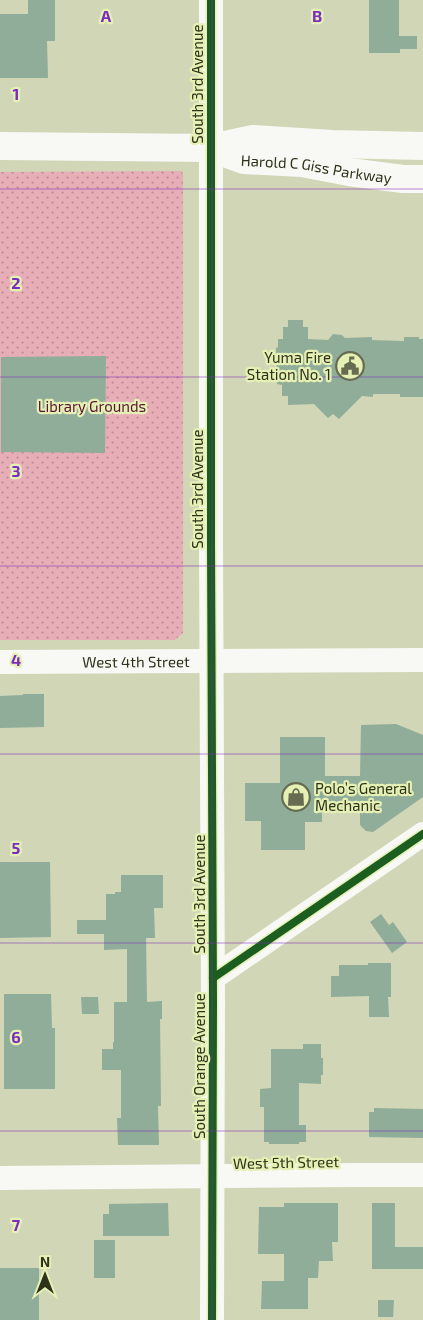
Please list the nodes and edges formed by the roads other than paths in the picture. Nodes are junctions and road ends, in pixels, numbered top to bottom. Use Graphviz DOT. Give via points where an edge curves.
graph roads {
  1 [pos="211,0"];
  2 [pos="0,146"];
  3 [pos="423,146"];
  4 [pos="211,148"];
  5 [pos="423,179"];
  6 [pos="423,660"];
  7 [pos="211,661"];
  8 [pos="0,662"];
  9 [pos="423,834"];
  10 [pos="213,978"];
  11 [pos="423,1175"];
  12 [pos="212,1176"];
  13 [pos="0,1178"];
  14 [pos="212,1320"];
  1 -- 4 [label="street, South 3rd Avenue"];
  2 -- 4 [label="main road, Harold C Giss Parkway"];
  3 -- 4 [label="main road, Harold C Giss Parkway" via="253,139"];
  4 -- 5 [label="main road, Harold C Giss Parkway" via="244,160 302,163 349,172"];
  4 -- 7 [label="street, South 3rd Avenue"];
  6 -- 7 [label="street, West 4th Street"];
  7 -- 8 [label="street, West 4th Street"];
  7 -- 10 [label="street, South 3rd Avenue"];
  9 -- 10 [label="street, South Orange Avenue"];
  10 -- 12 [label="street, South Orange Avenue"];
  11 -- 12 [label="street, West 5th Street"];
  12 -- 13 [label="street, West 5th Street"];
  12 -- 14 [label="street, South Orange Avenue"];
}
